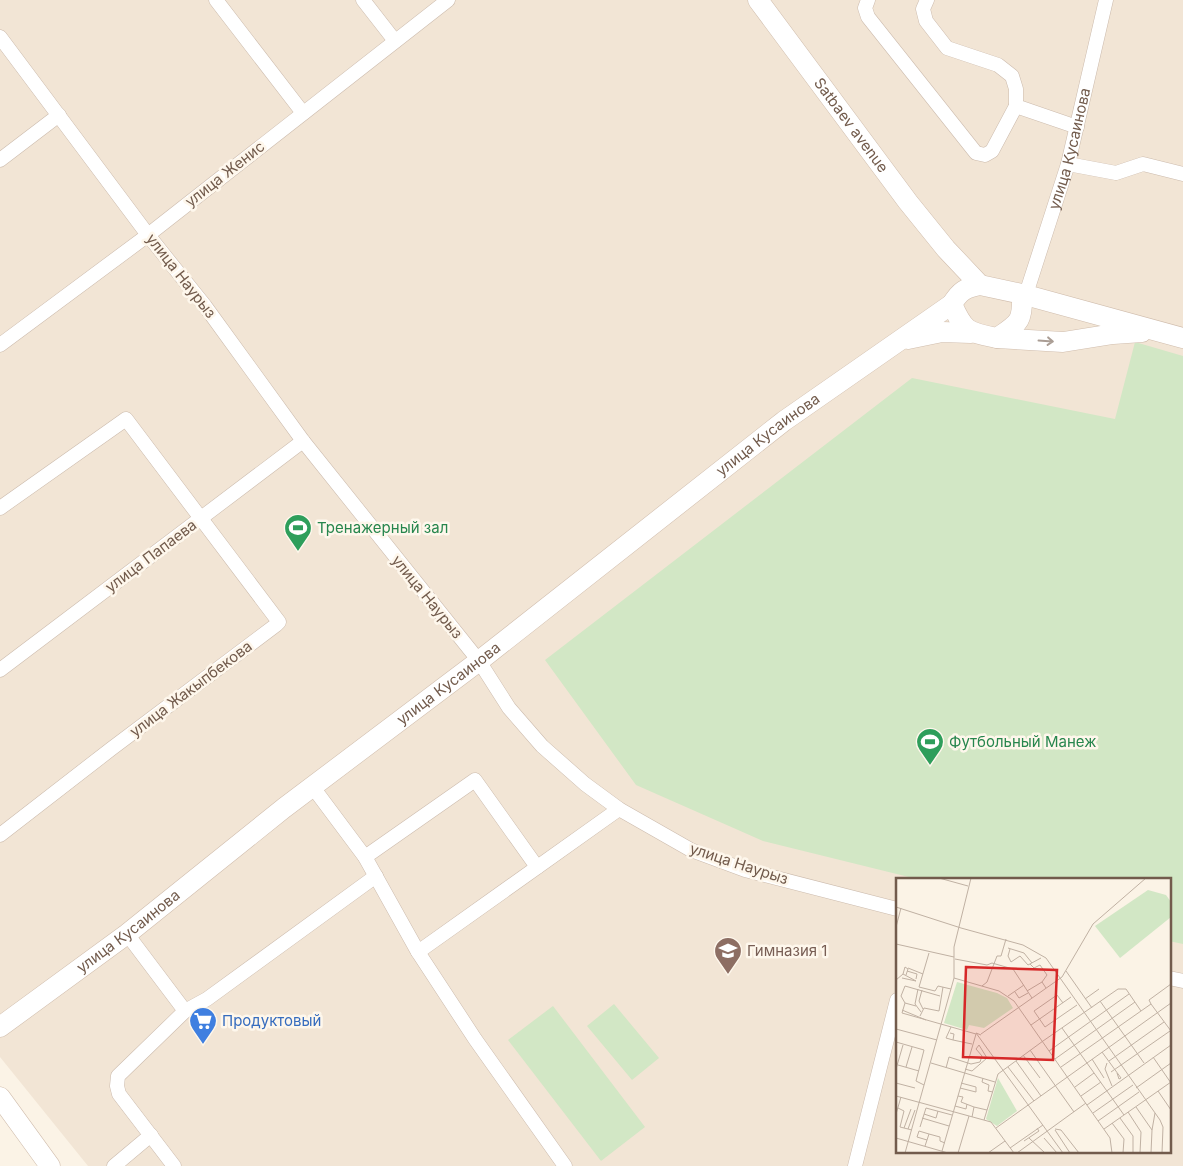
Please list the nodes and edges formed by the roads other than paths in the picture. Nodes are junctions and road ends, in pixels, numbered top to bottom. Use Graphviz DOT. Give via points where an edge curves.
graph roads {
  1 [pos="216,0"];
  2 [pos="364,0"];
  3 [pos="448,0"];
  4 [pos="758,0"];
  5 [pos="868,0"];
  6 [pos="927,0"];
  7 [pos="1106,0"];
  8 [pos="0,37"];
  9 [pos="395,41"];
  10 [pos="1016,106"];
  11 [pos="303,113"];
  12 [pos="59,115"];
  13 [pos="1076,127"];
  14 [pos="0,160"];
  15 [pos="1068,164"];
  16 [pos="1183,174"];
  17 [pos="148,235"];
  18 [pos="946,249"];
  19 [pos="980,285"];
  20 [pos="1022,294"];
  21 [pos="954,300"];
  22 [pos="1157,331"];
  23 [pos="971,333"];
  24 [pos="997,338"];
  25 [pos="1183,338"];
  26 [pos="899,342"];
  27 [pos="0,345"];
  28 [pos="303,441"];
  29 [pos="0,508"];
  30 [pos="201,518"];
  31 [pos="479,662"];
  32 [pos="0,670"];
  33 [pos="312,786"];
  34 [pos="619,809"];
  35 [pos="0,835"];
  36 [pos="365,857"];
  37 [pos="537,867"];
  38 [pos="376,876"];
  39 [pos="896,910"];
  40 [pos="127,934"];
  41 [pos="418,952"];
  42 [pos="1170,978"];
  43 [pos="1183,981"];
  44 [pos="896,1004"];
  45 [pos="185,1011"];
  46 [pos="0,1027"];
  47 [pos="0,1097"];
  48 [pos="151,1136"];
  49 [pos="50,1166"];
  50 [pos="114,1166"];
  51 [pos="174,1166"];
  52 [pos="565,1166"];
  53 [pos="855,1166"];
  1 -- 11 [label="street"];
  2 -- 9 [label="street"];
  3 -- 9 [label="street, улица Женис"];
  4 -- 18 [label="street, Satbaev avenue"];
  5 -- 10 [label="street" via="865,8 868,17 976,154 985,155 992,151"];
  6 -- 10 [label="street" via="924,9 926,21 947,48 998,65 1012,76"];
  7 -- 13 [label="street, улица Кусаинова"];
  8 -- 12 [label="street, улица Наурыз"];
  9 -- 11 [label="street, улица Женис"];
  10 -- 13 [label="street"];
  11 -- 17 [label="street, улица Женис"];
  12 -- 14 [label="street"];
  12 -- 17 [label="street, улица Наурыз"];
  13 -- 15 [label="street, улица Кусаинова"];
  15 -- 16 [label="street" via="1116,174 1143,164"];
  15 -- 20 [label="street, улица Кусаинова" via="1028,288"];
  17 -- 27 [label="street, улица Женис"];
  17 -- 28 [label="street, улица Наурыз" via="205,306"];
  18 -- 19 [label="street, Satbaev avenue"];
  18 -- 21 [label="street" via="957,280"];
  19 -- 20 [label="street"];
  19 -- 21 [label="street" via="966,288"];
  20 -- 22 [label="street"];
  20 -- 24 [label="street" via="1021,318"];
  21 -- 23 [label="street" via="958,318"];
  21 -- 26 [label="street, улица Кусаинова"];
  24 -- 22 [label="street, one-way" via="1063,342"];
  22 -- 25 [label="street"];
  23 -- 24 [label="street"];
  23 -- 26 [label="street" via="942,332"];
  26 -- 31 [label="street, улица Кусаинова" via="784,421"];
  28 -- 30 [label="street, улица Папаева"];
  28 -- 31 [label="street, улица Наурыз"];
  29 -- 30 [label="street" via="126,419"];
  30 -- 32 [label="street, улица Папаева"];
  30 -- 35 [label="street, улица Жакыпбекова" via="279,622"];
  31 -- 33 [label="street, улица Кусаинова"];
  31 -- 34 [label="street, улица Наурыз" via="509,708 542,746"];
  33 -- 36 [label="street"];
  33 -- 40 [label="street, улица Кусаинова"];
  34 -- 37 [label="street"];
  34 -- 39 [label="street, улица Наурыз" via="700,854 744,870"];
  36 -- 37 [label="street" via="475,780"];
  36 -- 38 [label="street"];
  37 -- 41 [label="street"];
  38 -- 41 [label="street"];
  38 -- 45 [label="street" via="207,999"];
  40 -- 45 [label="street"];
  40 -- 46 [label="street, улица Кусаинова"];
  41 -- 52 [label="street"];
  42 -- 43 [label="street"];
  44 -- 53 [label="street"];
  45 -- 48 [label="street" via="118,1076 119,1094"];
  47 -- 49 [label="street"];
  48 -- 50 [label="street"];
  48 -- 51 [label="street"];
}
